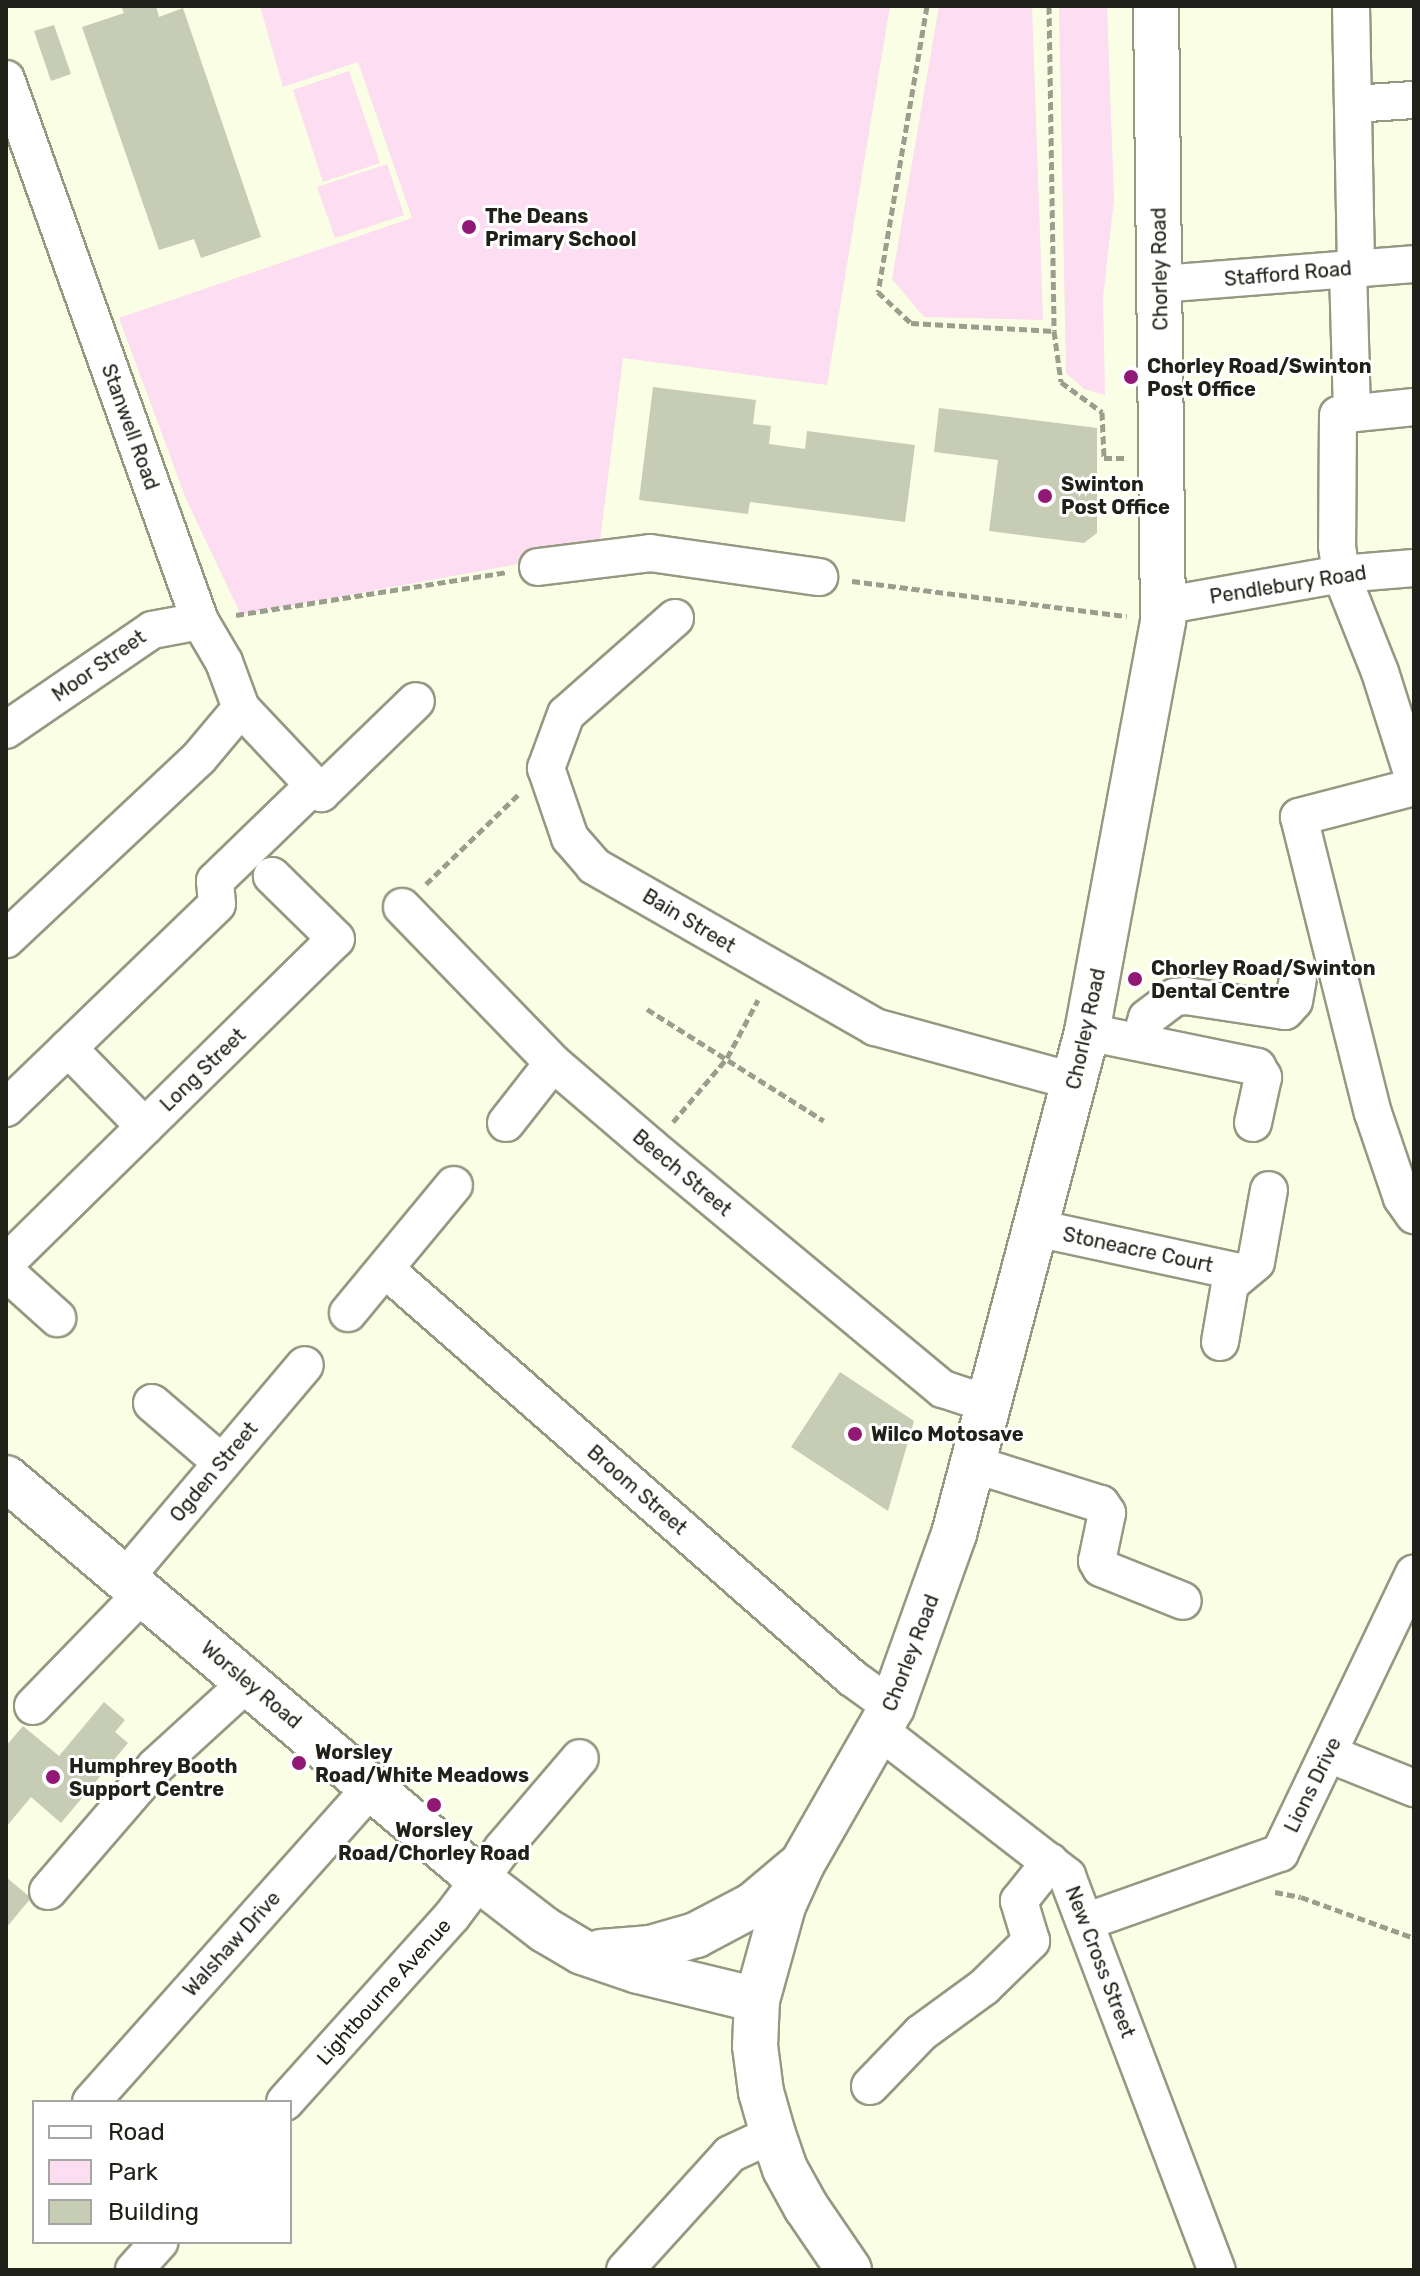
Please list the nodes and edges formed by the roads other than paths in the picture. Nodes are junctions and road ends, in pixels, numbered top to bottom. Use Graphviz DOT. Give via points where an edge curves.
graph roads {
  1 [pos="1156,6"];
  2 [pos="1351,6"];
  3 [pos="6,79"];
  4 [pos="1414,100"];
  5 [pos="1353,104"];
  6 [pos="1414,264"];
  7 [pos="1352,269"];
  8 [pos="1161,284"];
  9 [pos="1414,407"];
  10 [pos="1352,414"];
  11 [pos="538,567"];
  12 [pos="1414,568"];
  13 [pos="1341,574"];
  14 [pos="819,577"];
  15 [pos="1163,613"];
  16 [pos="675,618"];
  17 [pos="200,621"];
  18 [pos="416,701"];
  19 [pos="241,708"];
  20 [pos="6,730"];
  21 [pos="1407,734"];
  22 [pos="1414,779"];
  23 [pos="314,785"];
  24 [pos="1414,787"];
  25 [pos="272,876"];
  26 [pos="402,907"];
  27 [pos="6,939"];
  28 [pos="1298,979"];
  29 [pos="1087,1032"];
  30 [pos="1140,1041"];
  31 [pos="68,1048"];
  32 [pos="553,1063"];
  33 [pos="1076,1082"];
  34 [pos="6,1108"];
  35 [pos="506,1123"];
  36 [pos="1253,1123"];
  37 [pos="145,1127"];
  38 [pos="454,1185"];
  39 [pos="1269,1190"];
  40 [pos="1414,1215"];
  41 [pos="1036,1228"];
  42 [pos="6,1263"];
  43 [pos="385,1269"];
  44 [pos="6,1272"];
  45 [pos="1240,1272"];
  46 [pos="348,1313"];
  47 [pos="57,1318"];
  48 [pos="1220,1342"];
  49 [pos="305,1365"];
  50 [pos="152,1403"];
  51 [pos="988,1404"];
  52 [pos="222,1463"];
  53 [pos="973,1464"];
  54 [pos="6,1478"];
  55 [pos="1414,1573"];
  56 [pos="133,1587"];
  57 [pos="1183,1601"];
  58 [pos="248,1682"];
  59 [pos="33,1706"];
  60 [pos="886,1719"];
  61 [pos="1329,1754"];
  62 [pos="580,1758"];
  63 [pos="373,1786"];
  64 [pos="1414,1788"];
  65 [pos="1050,1862"];
  66 [pos="802,1864"];
  67 [pos="480,1880"];
  68 [pos="48,1891"];
  69 [pos="1085,1922"];
  70 [pos="582,1952"];
  71 [pos="757,2000"];
  72 [pos="870,2086"];
  73 [pos="93,2100"];
  74 [pos="287,2100"];
  75 [pos="773,2134"];
  76 [pos="157,2244"];
  77 [pos="134,2270"];
  78 [pos="625,2270"];
  79 [pos="849,2270"];
  80 [pos="1217,2270"];
  1 -- 8 [label="main road, Chorley Road"];
  2 -- 5 [label="street"];
  3 -- 17 [label="street, Stanwell Road"];
  4 -- 5 [label="street"];
  5 -- 7 [label="street"];
  6 -- 7 [label="street, Stafford Road"];
  7 -- 8 [label="street, Stafford Road"];
  7 -- 10 [label="street"];
  8 -- 15 [label="main road, Chorley Road"];
  9 -- 10 [label="street"];
  10 -- 13 [label="street" via="1338,415"];
  11 -- 14 [label="street" via="650,553"];
  12 -- 13 [label="street, Pendlebury Road"];
  13 -- 15 [label="street, Pendlebury Road"];
  13 -- 21 [label="street"];
  15 -- 29 [label="main road, Chorley Road"];
  16 -- 33 [label="street, Bain Street" via="566,714 546,768 570,838 594,866 875,1027"];
  17 -- 19 [label="street, Stanwell Road" via="224,662"];
  17 -- 20 [label="street, Moor Street" via="152,630"];
  18 -- 23 [label="street" via="321,793"];
  19 -- 23 [label="street"];
  19 -- 27 [label="street" via="199,758"];
  21 -- 22 [label="street"];
  23 -- 31 [label="street" via="215,881 217,904"];
  24 -- 40 [label="street" via="1299,817 1373,1113 1402,1198"];
  25 -- 37 [label="street, Long Street" via="336,939"];
  26 -- 32 [label="street, Beech Street"];
  28 -- 30 [label="street" via="1294,1001 1285,1011 1175,997 1147,1018"];
  29 -- 30 [label="street"];
  29 -- 33 [label="main road, Chorley Road"];
  30 -- 36 [label="street" via="1257,1067 1263,1077"];
  31 -- 34 [label="street"];
  31 -- 37 [label="street"];
  32 -- 35 [label="street"];
  32 -- 51 [label="street, Beech Street" via="943,1389"];
  33 -- 41 [label="main road, Chorley Road"];
  37 -- 42 [label="street, Long Street"];
  38 -- 43 [label="street"];
  39 -- 45 [label="street, Stoneacre Court" via="1256,1262"];
  41 -- 45 [label="street, Stoneacre Court"];
  41 -- 51 [label="main road, Chorley Road"];
  43 -- 46 [label="street"];
  43 -- 60 [label="street, Broom Street" via="852,1678"];
  44 -- 47 [label="street"];
  45 -- 48 [label="street, Stoneacre Court" via="1230,1284"];
  49 -- 52 [label="street, Ogden Street"];
  50 -- 52 [label="street"];
  51 -- 53 [label="main road, Chorley Road"];
  52 -- 56 [label="street, Ogden Street"];
  53 -- 57 [label="street" via="1101,1504 1107,1519 1097,1561 1101,1568"];
  53 -- 60 [label="main road, Chorley Road" via="954,1534"];
  54 -- 56 [label="main road, Worsley Road"];
  55 -- 61 [label="street, Lions Drive"];
  56 -- 58 [label="main road, Worsley Road"];
  56 -- 59 [label="street, Ogden Street"];
  58 -- 63 [label="main road, Worsley Road"];
  58 -- 68 [label="street" via="156,1766"];
  60 -- 65 [label="street, New Cross Street"];
  60 -- 66 [label="main road, Chorley Road"];
  61 -- 64 [label="street"];
  61 -- 69 [label="street, Lions Drive" via="1280,1853"];
  62 -- 67 [label="street, Lightbourne Avenue"];
  63 -- 67 [label="main road, Worsley Road"];
  63 -- 73 [label="street, Walshaw Drive"];
  65 -- 69 [label="street, New Cross Street" via="1067,1876"];
  65 -- 72 [label="street" via="1019,1901 1031,1941 984,1987 921,2033"];
  66 -- 70 [label="main road" via="753,1905 696,1935 651,1948"];
  66 -- 71 [label="main road, Chorley Road" via="765,1959"];
  67 -- 70 [label="main road, Worsley Road"];
  67 -- 74 [label="street, Lightbourne Avenue"];
  69 -- 80 [label="street, New Cross Street"];
  70 -- 71 [label="main road, Worsley Road"];
  71 -- 75 [label="main road, Chorley Road" via="755,2046"];
  75 -- 78 [label="street" via="730,2154"];
  75 -- 79 [label="main road, Chorley Road" via="806,2207"];
  76 -- 77 [label="street"];
}
